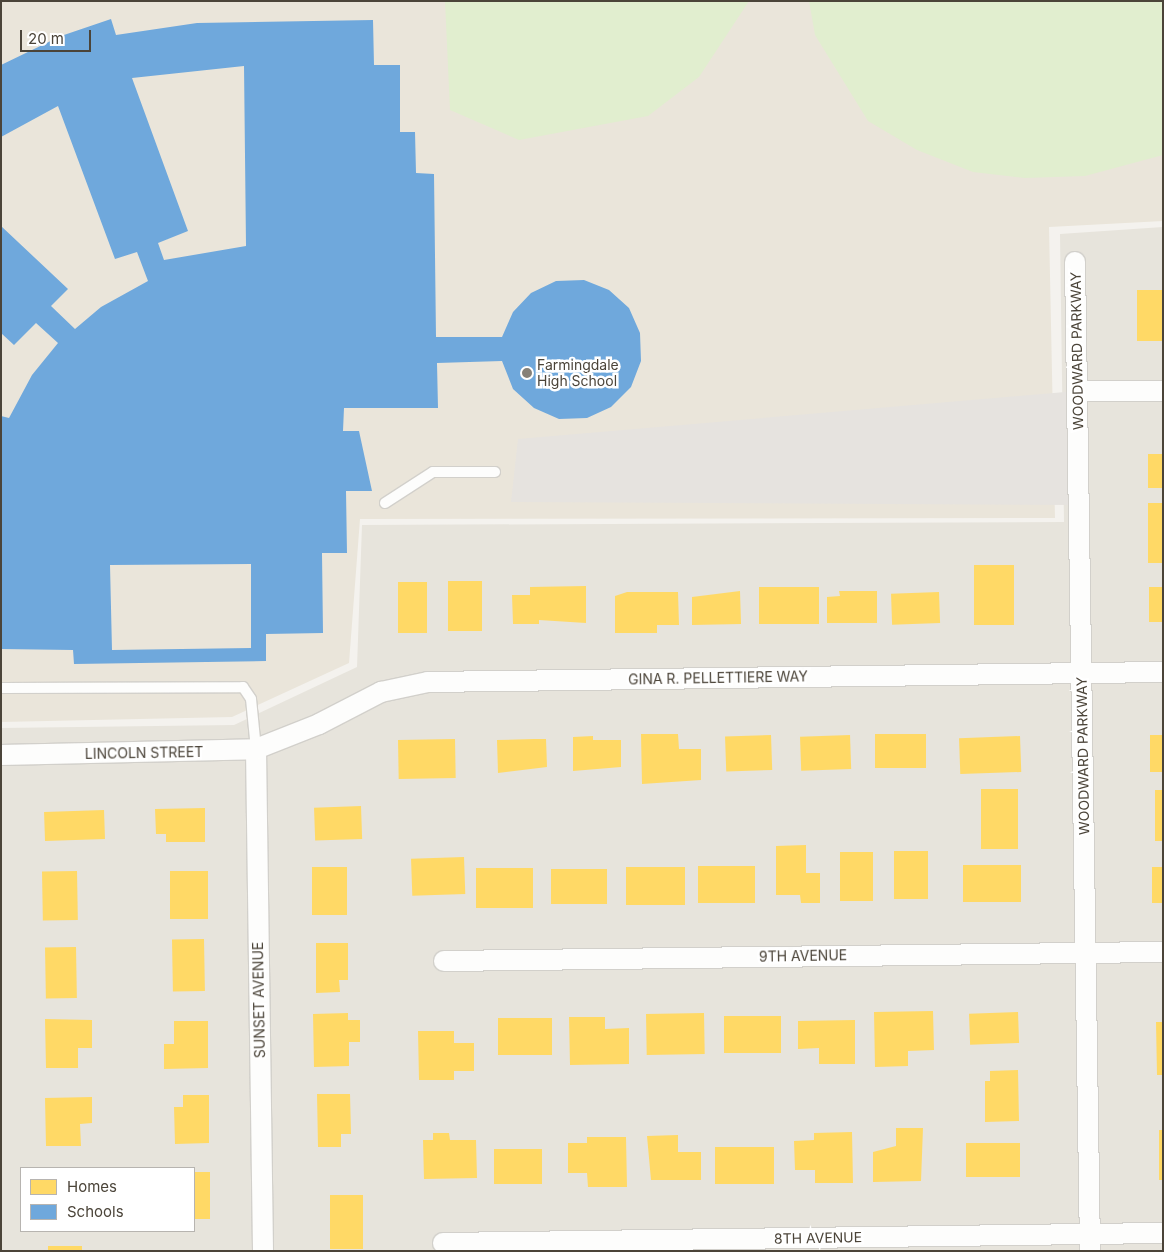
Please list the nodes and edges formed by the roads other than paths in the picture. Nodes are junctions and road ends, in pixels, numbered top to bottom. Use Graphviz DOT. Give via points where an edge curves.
graph roads {
  1 [pos="1075,262"];
  2 [pos="1077,391"];
  3 [pos="1163,391"];
  4 [pos="495,472"];
  5 [pos="385,503"];
  6 [pos="1163,672"];
  7 [pos="1082,674"];
  8 [pos="1,688"];
  9 [pos="284,738"];
  10 [pos="256,749"];
  11 [pos="1,755"];
  12 [pos="1163,952"];
  13 [pos="1086,953"];
  14 [pos="444,961"];
  15 [pos="1163,1233"];
  16 [pos="1090,1242"];
  17 [pos="443,1243"];
  18 [pos="263,1251"];
  1 -- 2 [label="street, WOODWARD PARKWAY"];
  2 -- 3 [label="street"];
  2 -- 7 [label="street, WOODWARD PARKWAY"];
  4 -- 5 [label="lane" via="433,472"];
  6 -- 7 [label="street, GINA R. PELLETTIERE WAY"];
  7 -- 9 [label="street, GINA R. PELLETTIERE WAY" via="428,682 381,692"];
  7 -- 13 [label="street, WOODWARD PARKWAY"];
  8 -- 10 [label="lane" via="243,687 251,699"];
  9 -- 10 [label="street, LINCOLN STREET"];
  10 -- 11 [label="street, LINCOLN STREET"];
  10 -- 18 [label="street, SUNSET AVENUE"];
  12 -- 13 [label="street, 9TH AVENUE"];
  13 -- 14 [label="street, 9TH AVENUE"];
  13 -- 16 [label="street, WOODWARD PARKWAY"];
  15 -- 16 [label="street, 8TH AVENUE"];
  16 -- 17 [label="street, 8TH AVENUE"];
}
